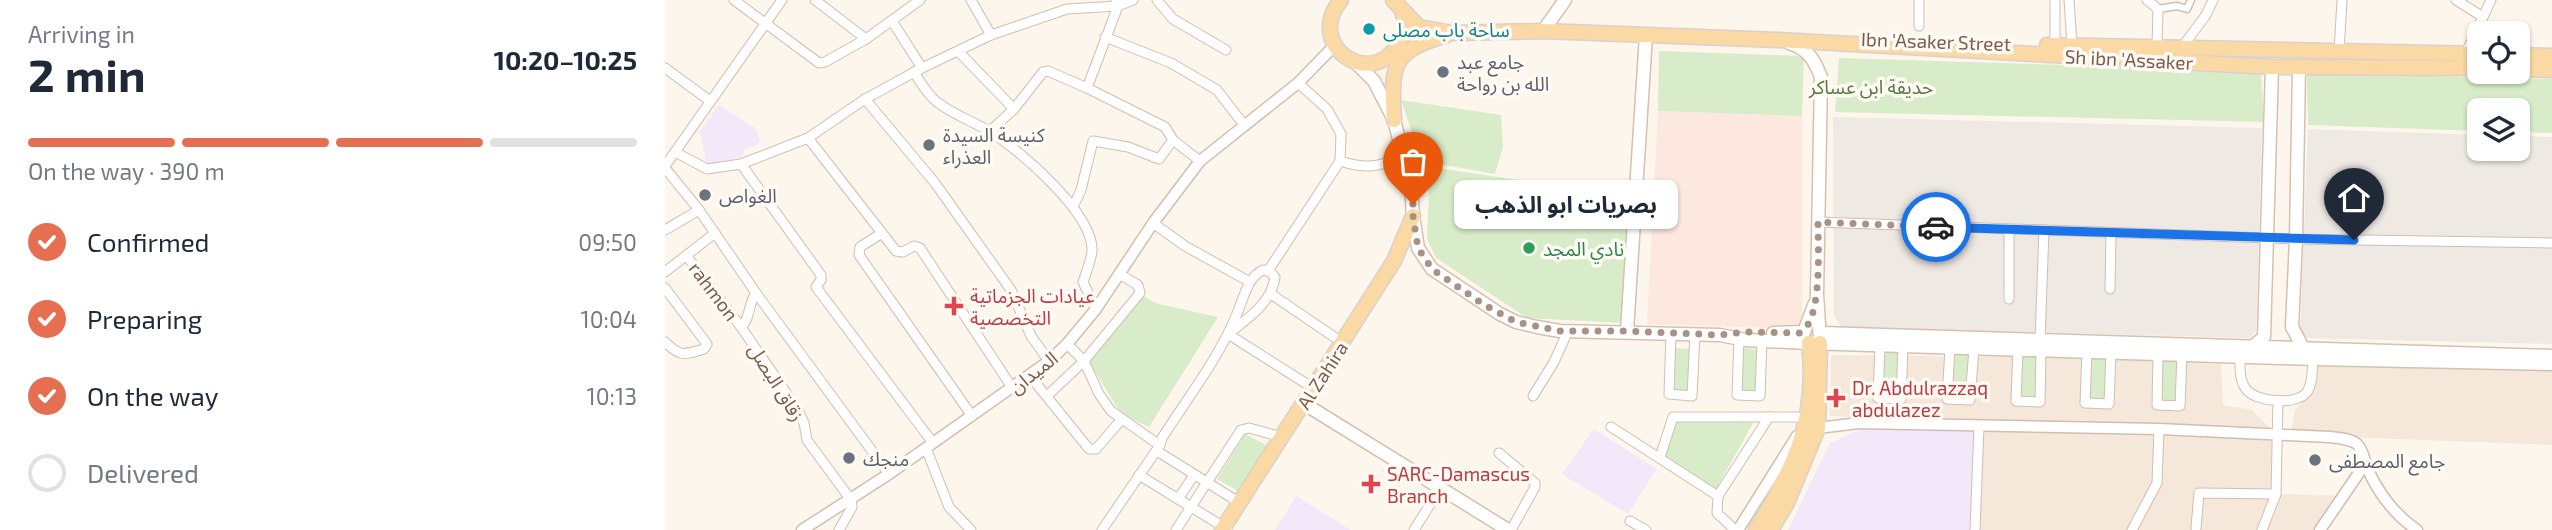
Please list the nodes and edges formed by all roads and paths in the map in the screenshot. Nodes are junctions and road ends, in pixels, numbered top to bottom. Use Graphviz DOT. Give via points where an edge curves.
graph roads {
  1 [pos="734,0"];
  2 [pos="782,0"];
  3 [pos="815,0"];
  4 [pos="971,0"];
  5 [pos="1133,0"];
  6 [pos="1157,0"];
  7 [pos="1565,0"];
  8 [pos="1919,0"];
  9 [pos="2055,0"];
  10 [pos="2069,0"];
  11 [pos="2147,0"];
  12 [pos="2191,0"];
  13 [pos="2213,0"];
  14 [pos="2342,0"];
  15 [pos="2456,0"];
  16 [pos="2491,0"];
  17 [pos="917,1"];
  18 [pos="1117,3"];
  19 [pos="1333,3"];
  20 [pos="1065,5"];
  21 [pos="1398,5"];
  22 [pos="2158,9"];
  23 [pos="2483,17"];
  24 [pos="892,21"];
  25 [pos="2482,21"];
  26 [pos="765,24"];
  27 [pos="1919,26"];
  28 [pos="1543,31"];
  29 [pos="1452,33"];
  30 [pos="991,35"];
  31 [pos="1646,35"];
  32 [pos="1105,37"];
  33 [pos="866,39"];
  34 [pos="1778,40"];
  35 [pos="2055,45"];
  36 [pos="2072,45"];
  37 [pos="1334,46"];
  38 [pos="2157,47"];
  39 [pos="2182,47"];
  40 [pos="1226,50"];
  41 [pos="958,51"];
  42 [pos="2339,52"];
  43 [pos="2530,56"];
  44 [pos="2552,57"];
  45 [pos="2467,59"];
  46 [pos="2467,59"];
  47 [pos="1356,62"];
  48 [pos="2272,67"];
  49 [pos="2299,67"];
  50 [pos="665,68"];
  51 [pos="2530,69"];
  52 [pos="918,70"];
  53 [pos="2552,70"];
  54 [pos="1298,83"];
  55 [pos="1087,88"];
  56 [pos="865,99"];
  57 [pos="711,101"];
  58 [pos="1014,109"];
  59 [pos="1394,120"];
  60 [pos="1244,125"];
  61 [pos="990,131"];
  62 [pos="808,138"];
  63 [pos="1173,140"];
  64 [pos="675,152"];
  65 [pos="1405,157"];
  66 [pos="1341,161"];
  67 [pos="1200,162"];
  68 [pos="741,164"];
  69 [pos="665,167"];
  70 [pos="1073,207"];
  71 [pos="699,210"];
  72 [pos="1413,216"];
  73 [pos="1818,222"];
  74 [pos="1153,223"];
  75 [pos="2009,229"];
  76 [pos="665,230"];
  77 [pos="2044,230"];
  78 [pos="715,233"];
  79 [pos="882,233"];
  80 [pos="2111,233"];
  81 [pos="2267,238"];
  82 [pos="2296,239"];
  83 [pos="2552,243"];
  84 [pos="686,255"];
  85 [pos="1268,271"];
  86 [pos="665,272"];
  87 [pos="1119,274"];
  88 [pos="1250,282"];
  89 [pos="665,288"];
  90 [pos="2110,289"];
  91 [pos="755,293"];
  92 [pos="1271,294"];
  93 [pos="1817,294"];
  94 [pos="2009,299"];
  95 [pos="1096,309"];
  96 [pos="741,327"];
  97 [pos="1568,331"];
  98 [pos="1627,331"];
  99 [pos="1671,333"];
  100 [pos="1228,334"];
  101 [pos="1695,334"];
  102 [pos="1720,335"];
  103 [pos="1739,338"];
  104 [pos="1817,340"];
  105 [pos="1762,341"];
  106 [pos="665,342"];
  107 [pos="1343,342"];
  108 [pos="1067,344"];
  109 [pos="1880,345"];
  110 [pos="1903,346"];
  111 [pos="2041,346"];
  112 [pos="2252,347"];
  113 [pos="1949,348"];
  114 [pos="1974,348"];
  115 [pos="2303,348"];
  116 [pos="2018,349"];
  117 [pos="2087,352"];
  118 [pos="2111,353"];
  119 [pos="2158,354"];
  120 [pos="2182,354"];
  121 [pos="2240,356"];
  122 [pos="2552,356"];
  123 [pos="2313,359"];
  124 [pos="1049,361"];
  125 [pos="1084,361"];
  126 [pos="2552,364"];
  127 [pos="1030,376"];
  128 [pos="1013,388"];
  129 [pos="1313,388"];
  130 [pos="1047,396"];
  131 [pos="1533,396"];
  132 [pos="2278,400"];
  133 [pos="1303,403"];
  134 [pos="972,416"];
  135 [pos="1769,417"];
  136 [pos="1121,420"];
  137 [pos="1808,421"];
  138 [pos="1979,426"];
  139 [pos="1611,427"];
  140 [pos="2159,429"];
  141 [pos="2277,435"];
  142 [pos="1282,437"];
  143 [pos="1158,444"];
  144 [pos="930,446"];
  145 [pos="1499,453"];
  146 [pos="1660,457"];
  147 [pos="2365,464"];
  148 [pos="889,474"];
  149 [pos="1139,475"];
  150 [pos="1194,475"];
  151 [pos="1206,482"];
  152 [pos="1441,487"];
  153 [pos="2276,494"];
  154 [pos="1718,496"];
  155 [pos="1178,499"];
  156 [pos="851,500"];
  157 [pos="1240,503"];
  158 [pos="1190,506"];
  159 [pos="1630,521"];
  160 [pos="811,528"];
  161 [pos="2196,528"];
  162 [pos="1225,529"];
  163 [pos="839,530"];
  164 [pos="971,530"];
  165 [pos="1102,530"];
  166 [pos="1176,530"];
  167 [pos="1413,530"];
  168 [pos="1509,530"];
  169 [pos="1646,530"];
  170 [pos="1737,530"];
  171 [pos="1756,530"];
  172 [pos="1771,530"];
  173 [pos="1975,530"];
  174 [pos="2132,530"];
  175 [pos="2262,530"];
  176 [pos="2320,530"];
  177 [pos="2417,530"];
  1 -- 26 [label="street"];
  2 -- 26 [label="street"];
  3 -- 33 [label="street"];
  4 -- 30 [label="street"];
  5 -- 18 [label="street"];
  6 -- 40 [label="street" via="1173,19"];
  7 -- 28 [label="main road"];
  8 -- 27 [label="street"];
  9 -- 35 [label="street"];
  10 -- 36 [label="street"];
  11 -- 22 [label="street"];
  12 -- 22 [label="street" via="2187,9"];
  13 -- 39 [label="street"];
  14 -- 42 [label="street"];
  15 -- 23 [label="street"];
  16 -- 23 [label="street"];
  17 -- 24 [label="street"];
  18 -- 20 [label="street"];
  18 -- 32 [label="street"];
  19 -- 37 [label="main road" via="1330,33"];
  20 -- 30 [label="street"];
  21 -- 29 [label="main road, Ibn 'Asaker Street" via="1419,27"];
  21 -- 47 [label="main road" via="1406,22 1394,51 1371,64"];
  22 -- 38 [label="street"];
  23 -- 25 [label="street"];
  24 -- 33 [label="street"];
  24 -- 52 [label="street"];
  26 -- 33 [label="street" via="819,63"];
  26 -- 57 [label="street"];
  28 -- 29 [label="main road, Ibn 'Asaker Street"];
  28 -- 31 [label="main road, Ibn 'Asaker Street"];
  29 -- 59 [label="main road" via="1421,43 1400,60 1392,83"];
  30 -- 41 [label="street"];
  31 -- 34 [label="main road, Ibn 'Asaker Street"];
  31 -- 98 [label="main road"];
  32 -- 55 [label="street"];
  32 -- 60 [label="street" via="1171,63 1217,90"];
  34 -- 35 [label="main road, Ibn 'Asaker Street"];
  34 -- 48 [label="main road, Sh ibn 'Assaker"];
  34 -- 73 [label="main road" via="1807,51 1821,77"];
  35 -- 36 [label="main road, Ibn 'Asaker Street"];
  36 -- 38 [label="main road, Ibn 'Asaker Street"];
  37 -- 47 [label="main road"];
  37 -- 54 [label="street, الميدان"];
  38 -- 39 [label="main road, Ibn 'Asaker Street"];
  39 -- 42 [label="main road, Ibn 'Asaker Street"];
  41 -- 52 [label="street"];
  41 -- 58 [label="street"];
  42 -- 45 [label="main road, Ibn 'Asaker Street"];
  43 -- 44 [label="main road"];
  46 -- 49 [label="main road, Sh ibn 'Assaker"];
  47 -- 59 [label="main road, Al Zahira" via="1374,80"];
  48 -- 49 [label="main road, Sh ibn 'Assaker"];
  48 -- 81 [label="main road"];
  49 -- 82 [label="main road"];
  50 -- 57 [label="street"];
  51 -- 53 [label="main road"];
  52 -- 56 [label="street"];
  52 -- 61 [label="street" via="930,97"];
  54 -- 60 [label="street, الميدان"];
  54 -- 66 [label="street" via="1327,109 1341,134"];
  55 -- 58 [label="street" via="1043,72"];
  55 -- 63 [label="street" via="1165,127"];
  56 -- 62 [label="street"];
  56 -- 124 [label="street" via="935,183 1010,290 1031,336"];
  57 -- 64 [label="street"];
  58 -- 61 [label="street"];
  59 -- 65 [label="main road, Al Zahira"];
  60 -- 67 [label="street, الميدان"];
  61 -- 70 [label="street" via="1022,155"];
  62 -- 68 [label="street"];
  62 -- 79 [label="street"];
  63 -- 67 [label="street"];
  63 -- 70 [label="street" via="1159,159 1093,141"];
  64 -- 68 [label="street" via="707,169"];
  64 -- 69 [label="street"];
  65 -- 66 [label="street" via="1375,167"];
  65 -- 72 [label="main road, Al Zahira"];
  66 -- 85 [label="street"];
  67 -- 74 [label="street, الميدان"];
  68 -- 144 [label="street" via="821,275 817,288"];
  69 -- 71 [label="street"];
  70 -- 95 [label="street" via="1092,250 1083,282"];
  71 -- 76 [label="street"];
  71 -- 78 [label="street"];
  72 -- 97 [label="main road, Al Zahira" via="1418,248 1432,269 1516,322"];
  72 -- 107 [label="main road, Al Zahira" via="1396,258"];
  73 -- 75 [label="street"];
  73 -- 93 [label="main road"];
  74 -- 87 [label="street, الميدان"];
  74 -- 88 [label="street"];
  75 -- 77 [label="street"];
  75 -- 94 [label="street"];
  77 -- 80 [label="street"];
  77 -- 111 [label="street"];
  78 -- 84 [label="street"];
  78 -- 91 [label="street"];
  79 -- 128 [label="street" via="898,253 920,248"];
  79 -- 134 [label="street" via="860,247 859,255"];
  80 -- 81 [label="street"];
  80 -- 90 [label="street"];
  81 -- 82 [label="street"];
  81 -- 112 [label="main road" via="2264,337"];
  82 -- 83 [label="street"];
  82 -- 115 [label="main road" via="2292,327"];
  84 -- 86 [label="street"];
  84 -- 96 [label="street, rahmon"];
  85 -- 88 [label="street" via="1257,272"];
  85 -- 92 [label="street" via="1275,277"];
  87 -- 95 [label="street, الميدان"];
  87 -- 125 [label="street" via="1138,285 1140,293"];
  88 -- 100 [label="street"];
  89 -- 106 [label="street" via="707,344 683,355"];
  91 -- 96 [label="street, زقاق البصل"];
  91 -- 148 [label="street"];
  92 -- 100 [label="street"];
  92 -- 107 [label="street"];
  93 -- 102 [label="main road, Al Zahira" via="1804,332"];
  93 -- 104 [label="main road"];
  95 -- 108 [label="street, الميدان"];
  96 -- 156 [label="street, زقاق البصل" via="798,410 810,445"];
  97 -- 98 [label="main road, Al Zahira"];
  97 -- 131 [label="street"];
  98 -- 99 [label="main road, Al Zahira"];
  99 -- 101 [label="main road, Al Zahira"];
  99 -- 101 [label="street" via="1669,394 1692,396"];
  100 -- 129 [label="street"];
  100 -- 143 [label="street"];
  101 -- 102 [label="main road, Al Zahira"];
  102 -- 103 [label="main road, Al Zahira"];
  103 -- 105 [label="main road, Al Zahira"];
  103 -- 105 [label="street" via="1737,395 1760,396"];
  104 -- 105 [label="main road, Al Zahira"];
  104 -- 109 [label="main road"];
  104 -- 111 [label="main road"];
  104 -- 137 [label="main road"];
  107 -- 129 [label="main road, Al Zahira"];
  108 -- 124 [label="street, الميدان"];
  108 -- 125 [label="street"];
  109 -- 110 [label="main road"];
  109 -- 110 [label="street" via="1878,398 1901,400"];
  110 -- 113 [label="main road"];
  111 -- 112 [label="main road"];
  111 -- 116 [label="main road"];
  111 -- 116 [label="street" via="2040,401 2016,401"];
  111 -- 117 [label="main road"];
  112 -- 115 [label="main road"];
  113 -- 114 [label="main road"];
  113 -- 114 [label="street" via="1947,399 1970,400"];
  114 -- 116 [label="main road"];
  115 -- 122 [label="main road"];
  117 -- 118 [label="main road"];
  117 -- 118 [label="street" via="2085,403 2109,404"];
  118 -- 119 [label="main road"];
  119 -- 120 [label="main road"];
  119 -- 120 [label="street" via="2157,405 2180,406"];
  120 -- 121 [label="main road"];
  121 -- 123 [label="main road"];
  121 -- 132 [label="street" via="2246,390 2257,398"];
  123 -- 126 [label="main road"];
  123 -- 132 [label="street" via="2306,393 2294,400"];
  124 -- 127 [label="street, الميدان"];
  125 -- 130 [label="street"];
  125 -- 136 [label="street" via="1099,394"];
  127 -- 128 [label="street, الميدان"];
  127 -- 130 [label="street"];
  128 -- 134 [label="street, الميدان"];
  129 -- 133 [label="main road, Al Zahira"];
  130 -- 136 [label="street" via="1089,450 1096,449"];
  132 -- 141 [label="street"];
  133 -- 142 [label="main road, Al Zahira"];
  133 -- 152 [label="main road"];
  134 -- 144 [label="street, الميدان"];
  135 -- 137 [label="street"];
  135 -- 146 [label="street" via="1673,416"];
  135 -- 154 [label="street"];
  136 -- 143 [label="street"];
  137 -- 138 [label="street"];
  137 -- 170 [label="street"];
  137 -- 171 [label="main road" via="1777,495"];
  137 -- 172 [label="main road" via="1787,503"];
  138 -- 140 [label="street"];
  138 -- 173 [label="street"];
  139 -- 146 [label="street"];
  140 -- 141 [label="street"];
  140 -- 174 [label="street" via="2157,484"];
  141 -- 147 [label="street" via="2354,441"];
  141 -- 153 [label="street"];
  142 -- 151 [label="street" via="1243,428"];
  142 -- 157 [label="main road, Al Zahira"];
  143 -- 149 [label="street"];
  143 -- 150 [label="street"];
  144 -- 148 [label="street, الميدان"];
  144 -- 164 [label="street" via="949,507"];
  145 -- 168 [label="street" via="1535,483"];
  146 -- 154 [label="street"];
  147 -- 176 [label="street"];
  147 -- 177 [label="street" via="2376,488 2402,520"];
  148 -- 156 [label="street, الميدان"];
  149 -- 155 [label="street"];
  149 -- 165 [label="street"];
  150 -- 151 [label="street"];
  150 -- 155 [label="street"];
  151 -- 157 [label="street"];
  151 -- 158 [label="street"];
  152 -- 167 [label="street"];
  152 -- 168 [label="main road"];
  153 -- 161 [label="street" via="2199,493"];
  153 -- 175 [label="street"];
  154 -- 170 [label="street" via="1717,513"];
  155 -- 158 [label="street"];
  156 -- 160 [label="street, الميدان"];
  156 -- 163 [label="street" via="852,507"];
  157 -- 162 [label="main road, Al Zahira"];
  158 -- 162 [label="street"];
  158 -- 166 [label="street"];
  159 -- 169 [label="street"];
}
